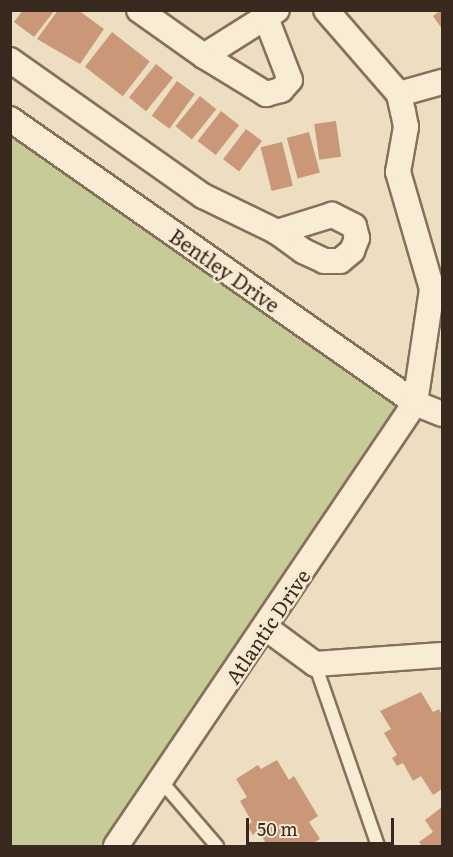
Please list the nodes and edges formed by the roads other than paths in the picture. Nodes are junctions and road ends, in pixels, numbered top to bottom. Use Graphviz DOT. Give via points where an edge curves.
graph roads {
  1 [pos="139,10"];
  2 [pos="326,10"];
  3 [pos="268,13"];
  4 [pos="204,56"];
  5 [pos="10,60"];
  6 [pos="442,82"];
  7 [pos="399,94"];
  8 [pos="10,119"];
  9 [pos="277,232"];
  10 [pos="415,403"];
  11 [pos="442,414"];
  12 [pos="266,628"];
  13 [pos="442,656"];
  14 [pos="315,664"];
  15 [pos="161,781"];
  16 [pos="116,846"];
  17 [pos="217,846"];
  18 [pos="377,846"];
  1 -- 4 [label="street"];
  2 -- 7 [label="street"];
  3 -- 4 [label="street"];
  3 -- 4 [label="street" via="290,80 281,90 266,94"];
  5 -- 9 [label="street" via="203,196"];
  6 -- 7 [label="street"];
  7 -- 10 [label="street" via="406,127 399,172 432,289"];
  8 -- 10 [label="street, Bentley Drive"];
  10 -- 11 [label="street, Bentley Drive"];
  10 -- 12 [label="street, Atlantic Drive"];
  12 -- 14 [label="street"];
  12 -- 15 [label="street, Atlantic Drive"];
  13 -- 14 [label="street"];
  14 -- 18 [label="lane"];
  15 -- 16 [label="street, Atlantic Drive"];
  15 -- 17 [label="lane"];
}
